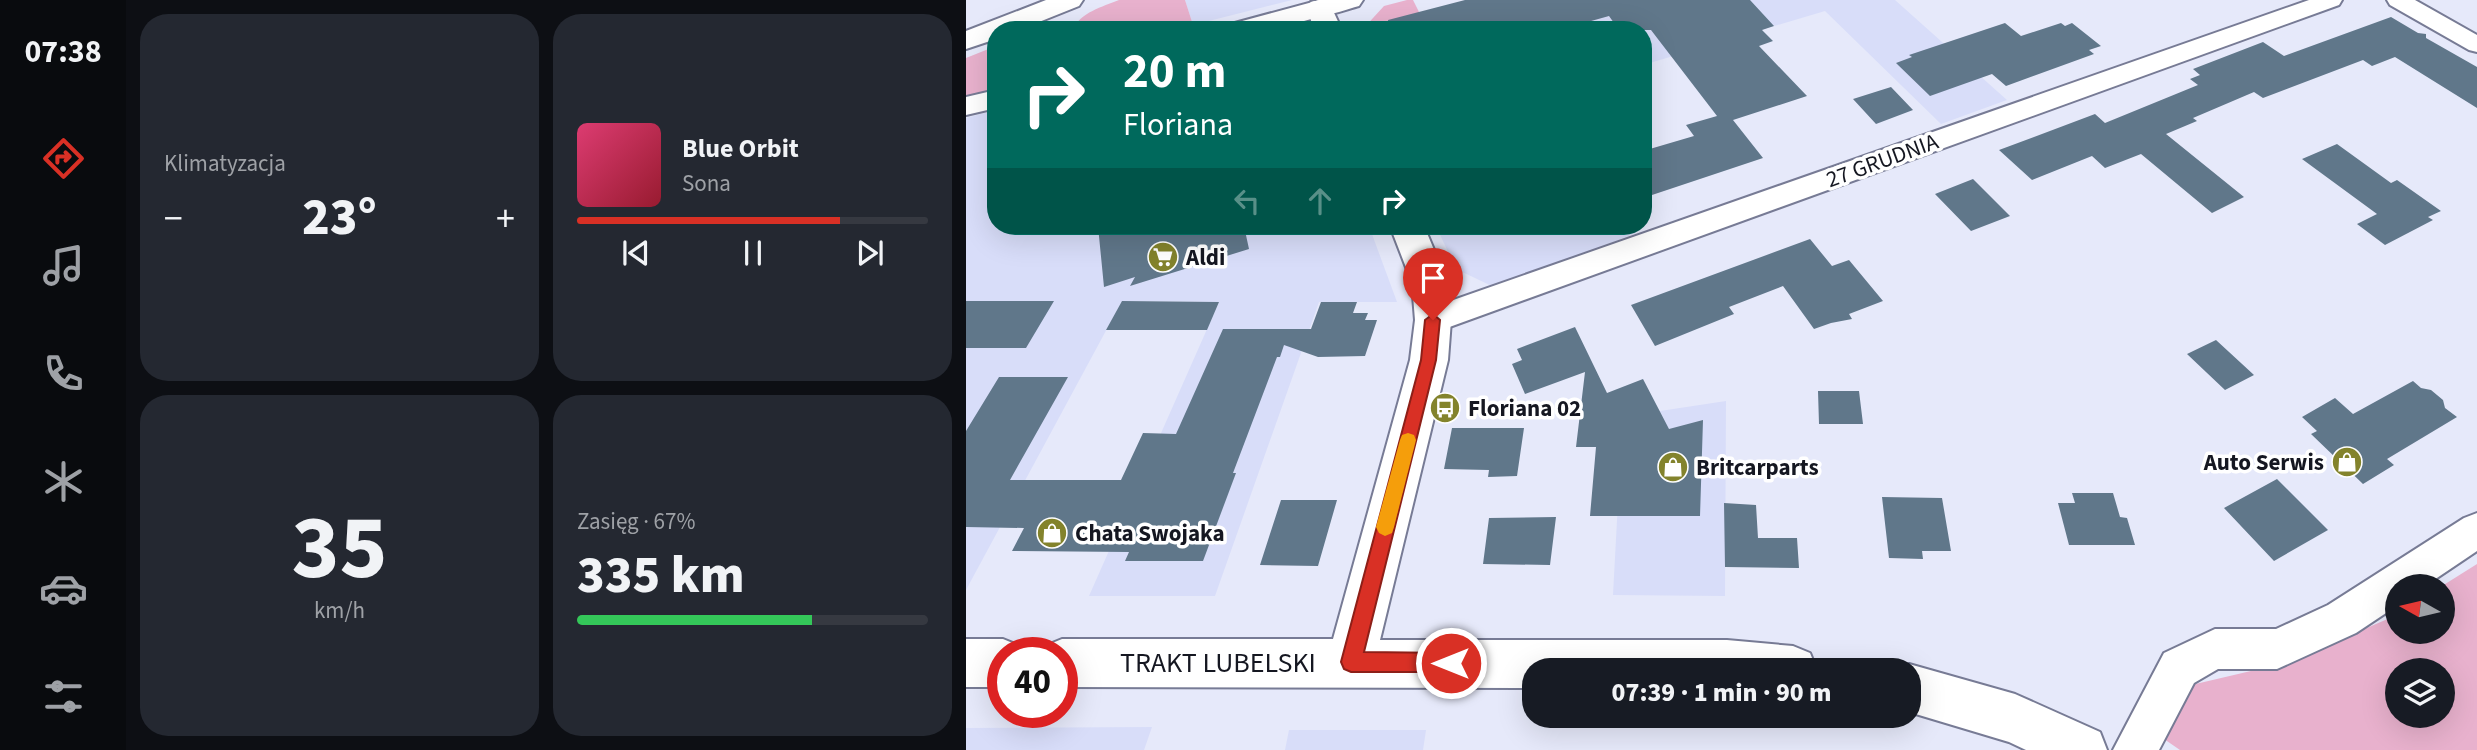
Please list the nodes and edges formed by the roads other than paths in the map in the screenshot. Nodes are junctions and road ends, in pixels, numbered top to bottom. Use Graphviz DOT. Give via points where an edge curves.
graph roads {
  1 [pos="1028,0"];
  2 [pos="1073,0"];
  3 [pos="1350,0"];
  4 [pos="2331,0"];
  5 [pos="2398,0"];
  6 [pos="1324,19"];
  7 [pos="1018,21"];
  8 [pos="1057,21"];
  9 [pos="966,24"];
  10 [pos="987,33"];
  11 [pos="966,41"];
  12 [pos="2477,45"];
  13 [pos="987,101"];
  14 [pos="966,106"];
  15 [pos="1411,235"];
  16 [pos="1433,320"];
  17 [pos="2477,530"];
  18 [pos="1351,662"];
  19 [pos="966,663"];
  20 [pos="987,663"];
  21 [pos="1078,663"];
  22 [pos="1522,663"];
  23 [pos="1921,692"];
  24 [pos="2082,750"];
  25 [pos="2134,750"];
  1 -- 9 [label="street"];
  2 -- 7 [label="street"];
  2 -- 8 [label="street"];
  3 -- 6 [label="street"];
  4 -- 16 [label="street, 27 GRUDNIA"];
  5 -- 12 [label="street"];
  10 -- 11 [label="street"];
  13 -- 14 [label="street"];
  15 -- 16 [label="street" via="1430,283"];
  16 -- 18 [label="street" via="1429,360"];
  17 -- 25 [label="street" via="2342,619 2277,649 2215,649 2179,668"];
  18 -- 21 [label="street, TRAKT LUBELSKI"];
  18 -- 22 [label="street, TRAKT LUBELSKI"];
  19 -- 20 [label="street"];
  23 -- 24 [label="street" via="2015,719"];
}
